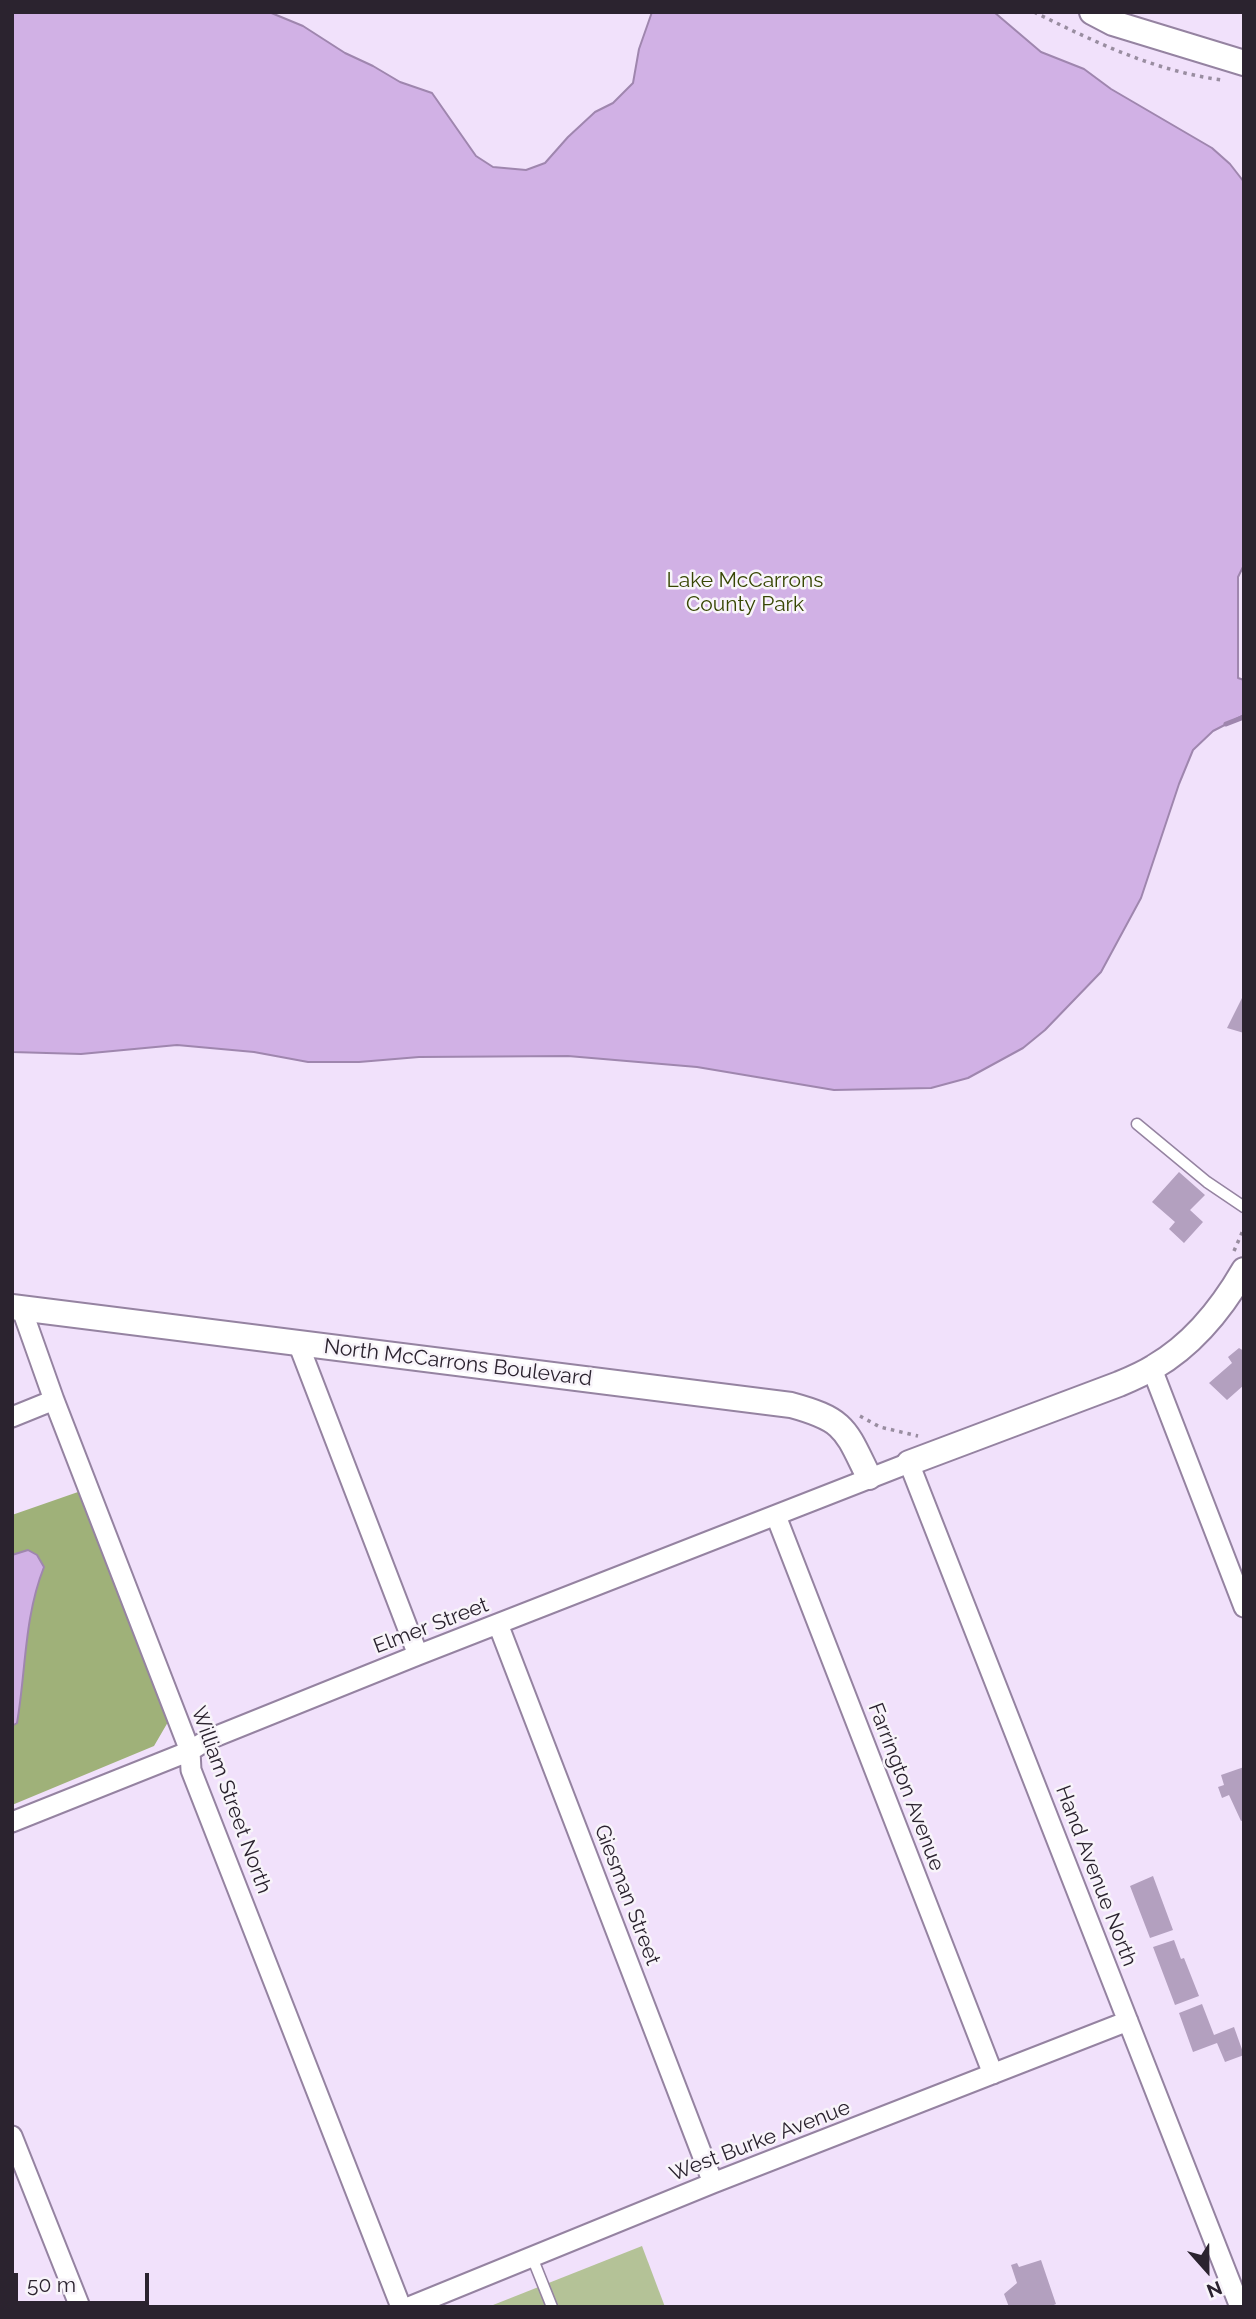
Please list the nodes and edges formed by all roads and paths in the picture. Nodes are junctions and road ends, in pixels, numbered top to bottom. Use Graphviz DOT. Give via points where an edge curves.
graph roads {
  1 [pos="1034,12"];
  2 [pos="1092,12"];
  3 [pos="1237,72"];
  4 [pos="1138,1124"];
  5 [pos="1244,1207"];
  6 [pos="1244,1227"];
  7 [pos="1237,1264"];
  8 [pos="17,1307"];
  9 [pos="298,1342"];
  10 [pos="1152,1369"];
  11 [pos="54,1400"];
  12 [pos="852,1411"];
  13 [pos="12,1417"];
  14 [pos="925,1437"];
  15 [pos="909,1463"];
  16 [pos="869,1477"];
  17 [pos="776,1516"];
  18 [pos="1244,1607"];
  19 [pos="498,1624"];
  20 [pos="418,1655"];
  21 [pos="190,1751"];
  22 [pos="12,1822"];
  23 [pos="1128,2021"];
  24 [pos="993,2074"];
  25 [pos="12,2136"];
  26 [pos="713,2183"];
  27 [pos="532,2257"];
  28 [pos="80,2307"];
  29 [pos="401,2307"];
  30 [pos="409,2307"];
  31 [pos="552,2307"];
  32 [pos="1240,2307"];
  1 -- 3 [label="path" via="1124,55 1194,76"];
  2 -- 3 [label="street"];
  4 -- 5 [label="lane"];
  6 -- 7 [label="path"];
  7 -- 10 [label="street" via="1218,1310 1173,1355"];
  8 -- 9 [label="street, North McCarrons Boulevard"];
  8 -- 11 [label="street, William Street North"];
  9 -- 16 [label="street, North McCarrons Boulevard" via="790,1405 833,1420 848,1434"];
  9 -- 20 [label="street"];
  10 -- 15 [label="street"];
  10 -- 18 [label="street"];
  11 -- 13 [label="street"];
  11 -- 21 [label="street, William Street North"];
  12 -- 14 [label="path" via="880,1427"];
  15 -- 16 [label="street, Elmer Street"];
  15 -- 23 [label="street, Hand Avenue North"];
  16 -- 17 [label="street, Elmer Street"];
  17 -- 19 [label="street, Elmer Street"];
  17 -- 24 [label="street, Farrington Avenue"];
  19 -- 20 [label="street, Elmer Street"];
  19 -- 26 [label="street, Giesman Street"];
  20 -- 21 [label="street, Elmer Street" via="207,1740"];
  21 -- 22 [label="street, Elmer Street"];
  21 -- 29 [label="street, William Street North" via="191,1770"];
  23 -- 24 [label="street, West Burke Avenue"];
  23 -- 32 [label="street, Hand Avenue North"];
  24 -- 26 [label="street, West Burke Avenue"];
  25 -- 28 [label="street"];
  26 -- 27 [label="street, West Burke Avenue"];
  27 -- 30 [label="street, West Burke Avenue"];
  27 -- 31 [label="lane"];
}
